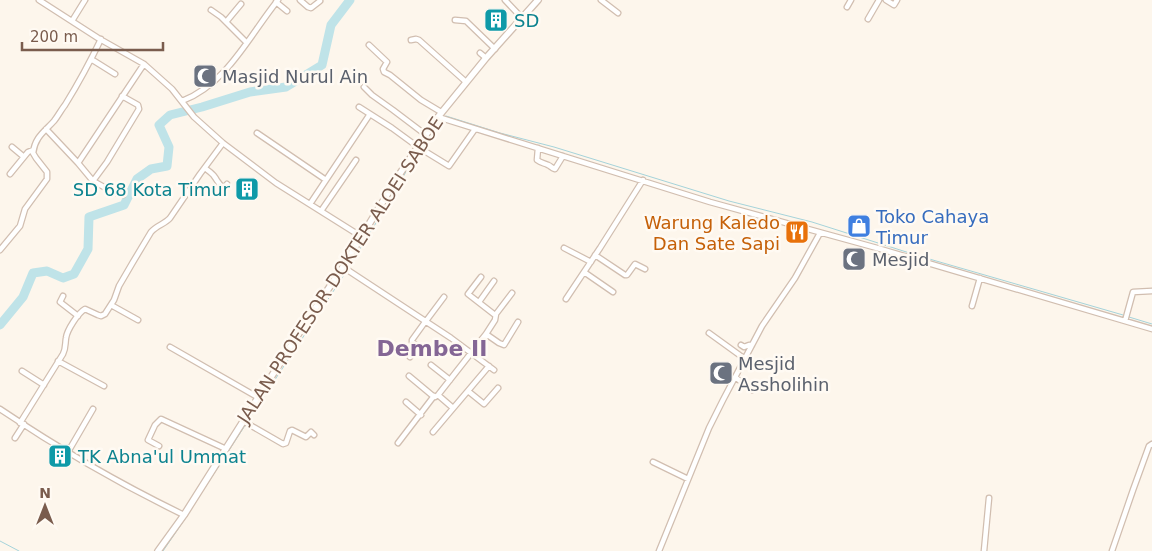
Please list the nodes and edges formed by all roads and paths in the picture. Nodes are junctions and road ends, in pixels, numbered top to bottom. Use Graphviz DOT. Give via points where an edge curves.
graph roads {
  1 [pos="39,0"];
  2 [pos="84,0"];
  3 [pos="300,0"];
  4 [pos="506,0"];
  5 [pos="538,0"];
  6 [pos="601,0"];
  7 [pos="851,0"];
  8 [pos="879,0"];
  9 [pos="886,0"];
  10 [pos="897,0"];
  11 [pos="277,1"];
  12 [pos="320,1"];
  13 [pos="241,4"];
  14 [pos="847,7"];
  15 [pos="211,10"];
  16 [pos="287,11"];
  17 [pos="618,14"];
  18 [pos="522,18"];
  19 [pos="868,19"];
  20 [pos="455,20"];
  21 [pos="72,21"];
  22 [pos="226,22"];
  23 [pos="101,39"];
  24 [pos="411,40"];
  25 [pos="246,42"];
  26 [pos="369,45"];
  27 [pos="495,49"];
  28 [pos="480,53"];
  29 [pos="486,58"];
  30 [pos="91,59"];
  31 [pos="144,64"];
  32 [pos="115,74"];
  33 [pos="466,82"];
  34 [pos="364,87"];
  35 [pos="122,96"];
  36 [pos="182,101"];
  37 [pos="359,108"];
  38 [pos="370,114"];
  39 [pos="439,115"];
  40 [pos="46,129"];
  41 [pos="475,129"];
  42 [pos="257,133"];
  43 [pos="426,135"];
  44 [pos="223,143"];
  45 [pos="12,147"];
  46 [pos="418,147"];
  47 [pos="538,148"];
  48 [pos="33,150"];
  49 [pos="563,156"];
  50 [pos="24,158"];
  51 [pos="356,160"];
  52 [pos="78,163"];
  53 [pos="205,168"];
  54 [pos="10,174"];
  55 [pos="326,180"];
  56 [pos="643,180"];
  57 [pos="93,181"];
  58 [pos="228,184"];
  59 [pos="123,195"];
  60 [pos="310,204"];
  61 [pos="320,211"];
  62 [pos="820,233"];
  63 [pos="362,237"];
  64 [pos="564,248"];
  65 [pos="0,250"];
  66 [pos="596,255"];
  67 [pos="591,262"];
  68 [pos="343,267"];
  69 [pos="645,269"];
  70 [pos="584,272"];
  71 [pos="481,276"];
  72 [pos="980,278"];
  73 [pos="494,281"];
  74 [pos="1152,291"];
  75 [pos="613,292"];
  76 [pos="512,293"];
  77 [pos="63,296"];
  78 [pos="444,297"];
  79 [pos="566,299"];
  80 [pos="479,302"];
  81 [pos="111,305"];
  82 [pos="972,306"];
  83 [pos="495,315"];
  84 [pos="78,316"];
  85 [pos="138,320"];
  86 [pos="426,321"];
  87 [pos="1125,321"];
  88 [pos="518,322"];
  89 [pos="1152,329"];
  90 [pos="708,332"];
  91 [pos="486,334"];
  92 [pos="741,345"];
  93 [pos="752,345"];
  94 [pos="170,346"];
  95 [pos="472,353"];
  96 [pos="410,357"];
  97 [pos="745,358"];
  98 [pos="58,361"];
  99 [pos="431,364"];
  100 [pos="22,370"];
  101 [pos="409,376"];
  102 [pos="735,377"];
  103 [pos="450,380"];
  104 [pos="44,385"];
  105 [pos="104,386"];
  106 [pos="498,388"];
  107 [pos="752,390"];
  108 [pos="468,391"];
  109 [pos="436,396"];
  110 [pos="259,398"];
  111 [pos="406,402"];
  112 [pos="453,408"];
  113 [pos="0,409"];
  114 [pos="93,410"];
  115 [pos="421,415"];
  116 [pos="243,421"];
  117 [pos="22,424"];
  118 [pos="433,432"];
  119 [pos="314,435"];
  120 [pos="15,438"];
  121 [pos="398,443"];
  122 [pos="1152,444"];
  123 [pos="159,446"];
  124 [pos="226,449"];
  125 [pos="68,452"];
  126 [pos="653,462"];
  127 [pos="688,479"];
  128 [pos="989,498"];
  129 [pos="184,515"];
  130 [pos="158,551"];
  131 [pos="658,551"];
  132 [pos="984,551"];
  133 [pos="1112,551"];
  1 -- 21 [label="street"];
  2 -- 21 [label="street"];
  3 -- 12 [label="street" via="311,8"];
  4 -- 18 [label="street"];
  5 -- 18 [label="street, JALAN PROFESOR DOKTER ALOEI SABOE"];
  6 -- 17 [label="street"];
  7 -- 14 [label="street"];
  8 -- 19 [label="street"];
  9 -- 10 [label="street" via="894,5"];
  11 -- 16 [label="street"];
  11 -- 25 [label="street"];
  13 -- 22 [label="street"];
  15 -- 22 [label="street"];
  18 -- 27 [label="street, JALAN PROFESOR DOKTER ALOEI SABOE"];
  20 -- 27 [label="street" via="466,21"];
  21 -- 23 [label="street"];
  22 -- 25 [label="street"];
  23 -- 30 [label="street"];
  23 -- 31 [label="street"];
  24 -- 33 [label="street" via="419,40"];
  25 -- 36 [label="street" via="214,83"];
  26 -- 39 [label="street" via="387,62 384,72"];
  27 -- 29 [label="street, JALAN PROFESOR DOKTER ALOEI SABOE"];
  28 -- 29 [label="street"];
  29 -- 33 [label="street, JALAN PROFESOR DOKTER ALOEI SABOE"];
  30 -- 32 [label="street"];
  30 -- 40 [label="street" via="64,106"];
  31 -- 35 [label="street"];
  31 -- 36 [label="street"];
  33 -- 39 [label="street, JALAN PROFESOR DOKTER ALOEI SABOE"];
  34 -- 43 [label="street"];
  35 -- 52 [label="street"];
  35 -- 57 [label="street" via="138,105 139,109"];
  36 -- 44 [label="street" via="194,117"];
  37 -- 38 [label="street"];
  38 -- 46 [label="street"];
  38 -- 55 [label="street"];
  39 -- 41 [label="street"];
  39 -- 43 [label="street, JALAN PROFESOR DOKTER ALOEI SABOE"];
  40 -- 48 [label="street"];
  40 -- 52 [label="street"];
  41 -- 46 [label="street" via="449,166"];
  41 -- 47 [label="street"];
  42 -- 55 [label="street"];
  43 -- 46 [label="street, JALAN PROFESOR DOKTER ALOEI SABOE"];
  44 -- 53 [label="street"];
  44 -- 60 [label="street"];
  45 -- 50 [label="street"];
  46 -- 63 [label="street, JALAN PROFESOR DOKTER ALOEI SABOE"];
  47 -- 49 [label="street"];
  47 -- 49 [label="street" via="537,160 551,168 555,169"];
  48 -- 50 [label="street"];
  48 -- 65 [label="street" via="48,172 47,179 25,209 20,226"];
  49 -- 56 [label="street"];
  50 -- 54 [label="street"];
  51 -- 61 [label="street"];
  52 -- 57 [label="street"];
  53 -- 58 [label="street" via="222,187"];
  53 -- 81 [label="street" via="167,222 155,228 148,237"];
  55 -- 60 [label="street"];
  56 -- 62 [label="street"];
  56 -- 66 [label="street"];
  57 -- 59 [label="street"];
  60 -- 61 [label="street"];
  61 -- 63 [label="street"];
  62 -- 72 [label="street"];
  62 -- 93 [label="street"];
  63 -- 68 [label="street, JALAN PROFESOR DOKTER ALOEI SABOE"];
  64 -- 67 [label="street"];
  66 -- 67 [label="street"];
  66 -- 69 [label="street" via="625,275 635,264"];
  67 -- 70 [label="street"];
  68 -- 86 [label="street"];
  68 -- 110 [label="street, JALAN PROFESOR DOKTER ALOEI SABOE"];
  70 -- 75 [label="street"];
  70 -- 79 [label="street"];
  71 -- 80 [label="street" via="468,294"];
  72 -- 82 [label="street"];
  72 -- 87 [label="street"];
  73 -- 80 [label="street"];
  74 -- 87 [label="street" via="1133,292"];
  76 -- 83 [label="street"];
  77 -- 84 [label="street" via="61,304"];
  78 -- 86 [label="street"];
  80 -- 83 [label="street"];
  81 -- 84 [label="street" via="103,316 85,308"];
  81 -- 85 [label="street"];
  83 -- 91 [label="street" via="496,320"];
  84 -- 98 [label="street" via="67,332 66,348"];
  86 -- 95 [label="street"];
  86 -- 96 [label="street" via="412,340 417,346"];
  87 -- 89 [label="street"];
  88 -- 91 [label="street" via="504,345"];
  90 -- 97 [label="street"];
  91 -- 95 [label="street"];
  92 -- 93 [label="street"];
  93 -- 97 [label="street"];
  94 -- 110 [label="street"];
  95 -- 103 [label="street"];
  95 -- 108 [label="street" via="492,368"];
  97 -- 102 [label="street"];
  98 -- 104 [label="street"];
  98 -- 105 [label="street"];
  99 -- 103 [label="street"];
  100 -- 104 [label="street"];
  101 -- 109 [label="street"];
  102 -- 107 [label="street"];
  102 -- 127 [label="street"];
  103 -- 109 [label="street"];
  104 -- 117 [label="street"];
  106 -- 108 [label="street" via="484,404"];
  108 -- 112 [label="street"];
  109 -- 112 [label="street"];
  109 -- 115 [label="street"];
  110 -- 116 [label="street, JALAN PROFESOR DOKTER ALOEI SABOE"];
  111 -- 115 [label="street"];
  112 -- 118 [label="street"];
  113 -- 117 [label="street"];
  114 -- 125 [label="street"];
  115 -- 121 [label="street"];
  116 -- 119 [label="street" via="283,444 292,430 306,437 311,432"];
  116 -- 124 [label="street, JALAN PROFESOR DOKTER ALOEI SABOE"];
  117 -- 120 [label="street"];
  117 -- 125 [label="street"];
  122 -- 133 [label="street"];
  123 -- 124 [label="street" via="148,440 161,419"];
  124 -- 129 [label="street, JALAN PROFESOR DOKTER ALOEI SABOE"];
  125 -- 129 [label="street"];
  126 -- 127 [label="street"];
  127 -- 131 [label="street"];
  128 -- 132 [label="street"];
  129 -- 130 [label="street, JALAN PROFESOR DOKTER ALOEI SABOE"];
}
